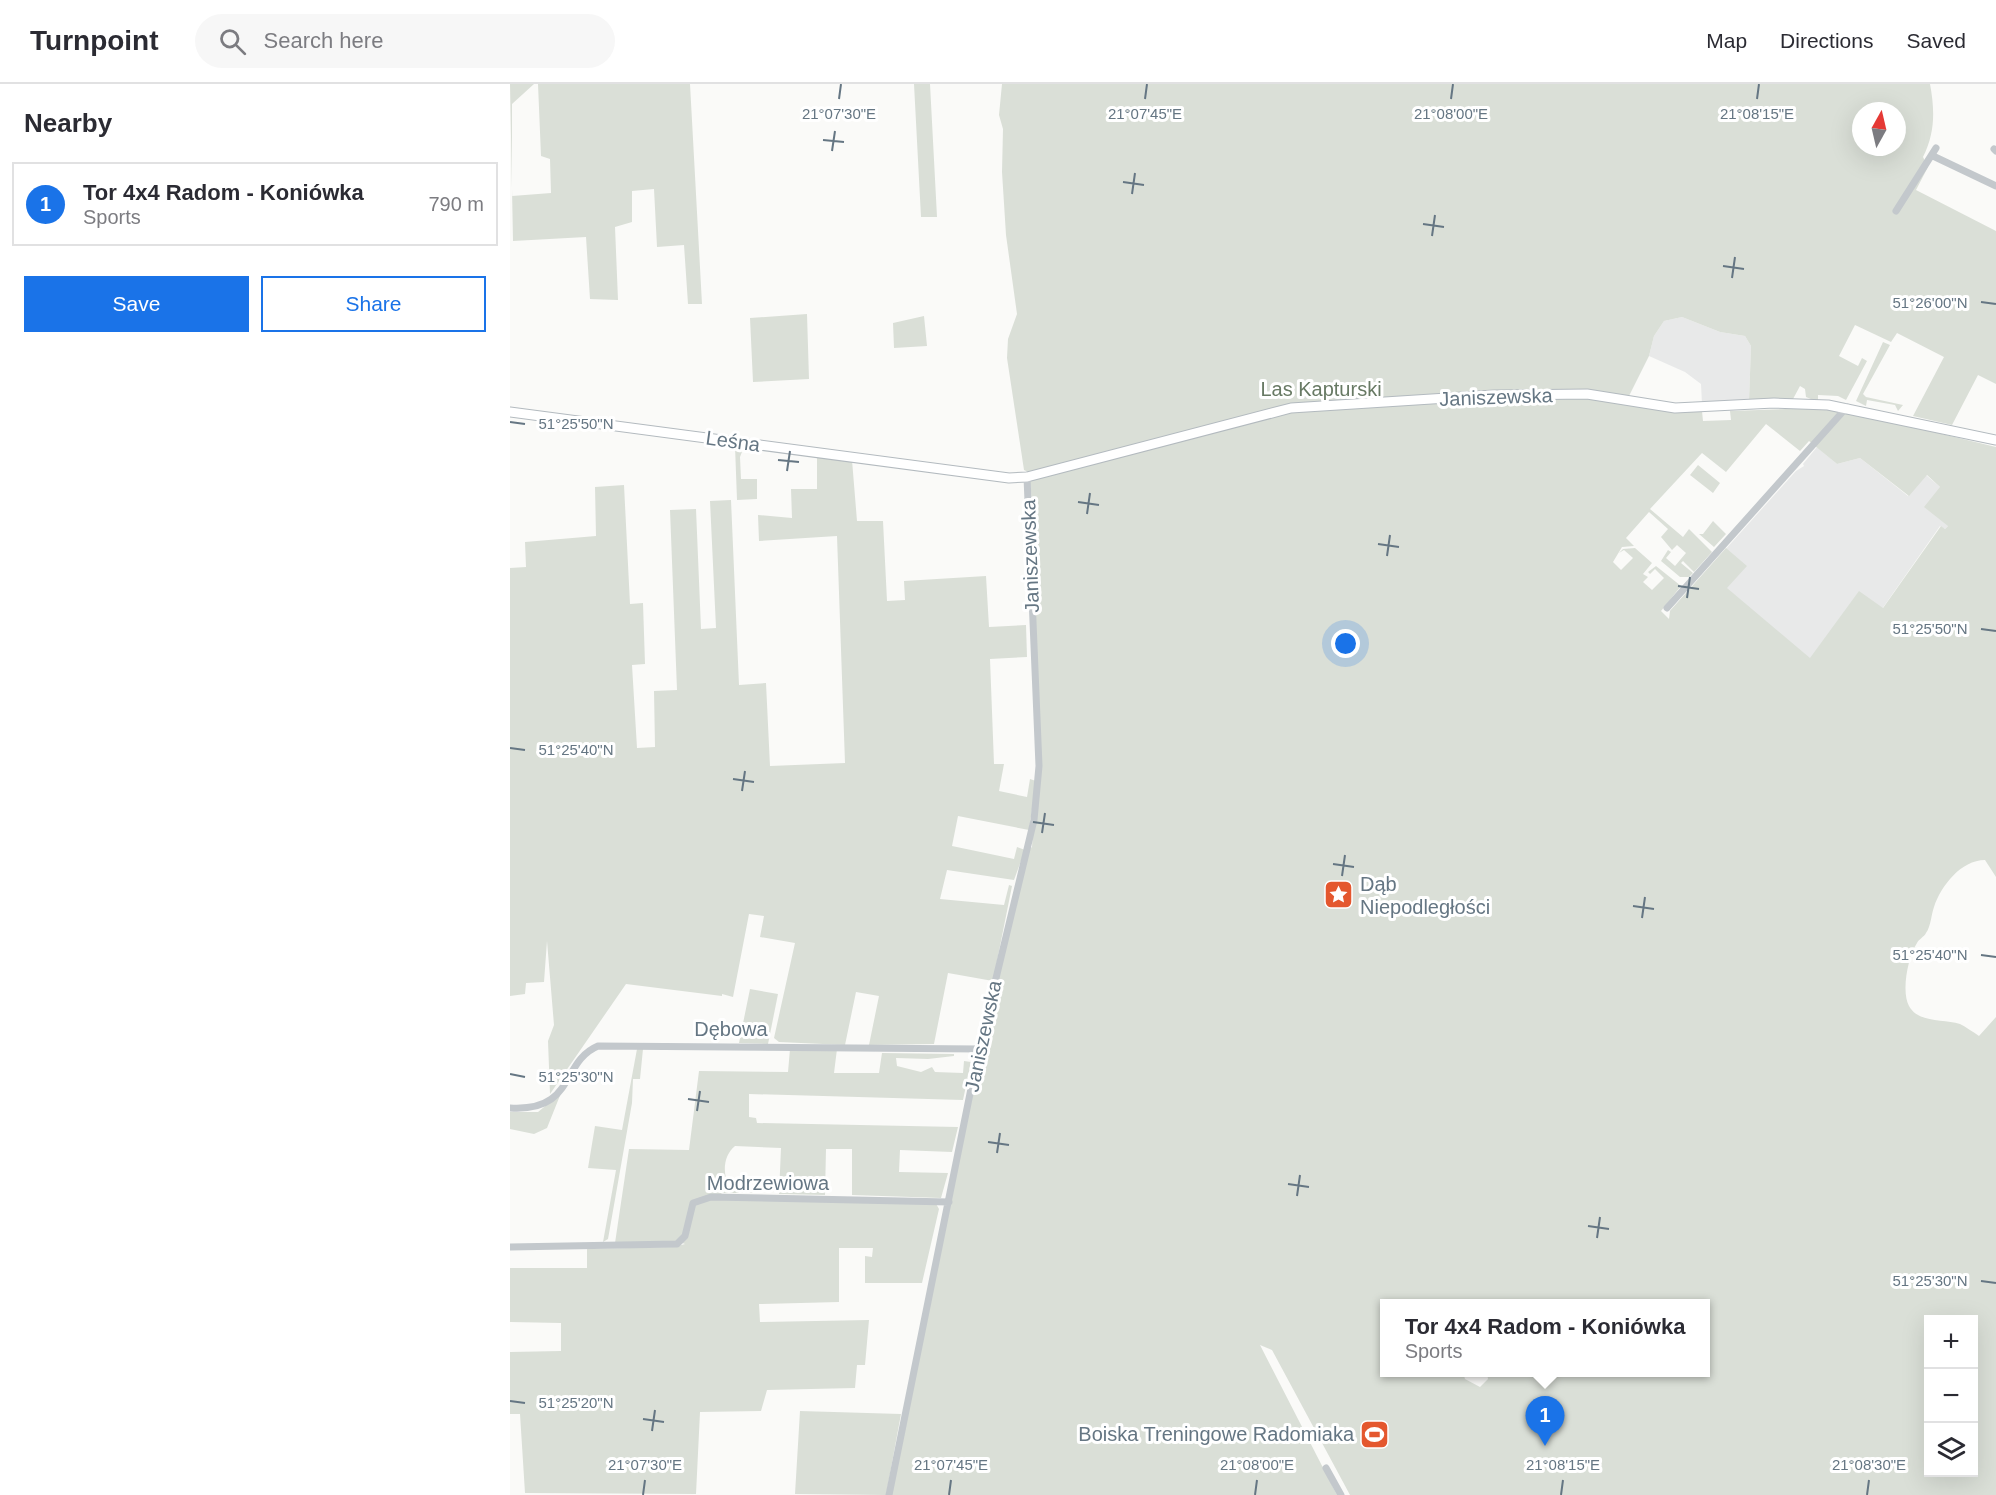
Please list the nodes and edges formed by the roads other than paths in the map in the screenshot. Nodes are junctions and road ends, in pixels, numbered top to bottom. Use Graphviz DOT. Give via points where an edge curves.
graph roads {
  1 [pos="1996,186"];
  2 [pos="1896,211"];
  3 [pos="1847,407"];
  4 [pos="510,412"];
  5 [pos="1996,440"];
  6 [pos="1027,477"];
  7 [pos="1667,608"];
  8 [pos="979,1049"];
  9 [pos="510,1108"];
  10 [pos="950,1202"];
  11 [pos="510,1247"];
  12 [pos="1326,1468"];
  13 [pos="889,1495"];
  14 [pos="1341,1495"];
  1 -- 2 [label="street" via="1935,152"];
  3 -- 5 [label="street, Janiszewska"];
  3 -- 6 [label="street, Janiszewska" via="1773,403 1675,408 1566,394 1319,405 1274,411"];
  3 -- 7 [label="street"];
  4 -- 6 [label="street, Leśna" via="1000,478"];
  6 -- 8 [label="street, Janiszewska" via="1038,790"];
  8 -- 9 [label="street, Dębowa" via="598,1046 587,1053 553,1098 541,1106"];
  8 -- 10 [label="street, Janiszewska"];
  10 -- 11 [label="street, Modrzewiowa" via="711,1197 693,1203 685,1236 677,1244"];
  10 -- 13 [label="street, Janiszewska" via="927,1296"];
  12 -- 14 [label="street"];
}
